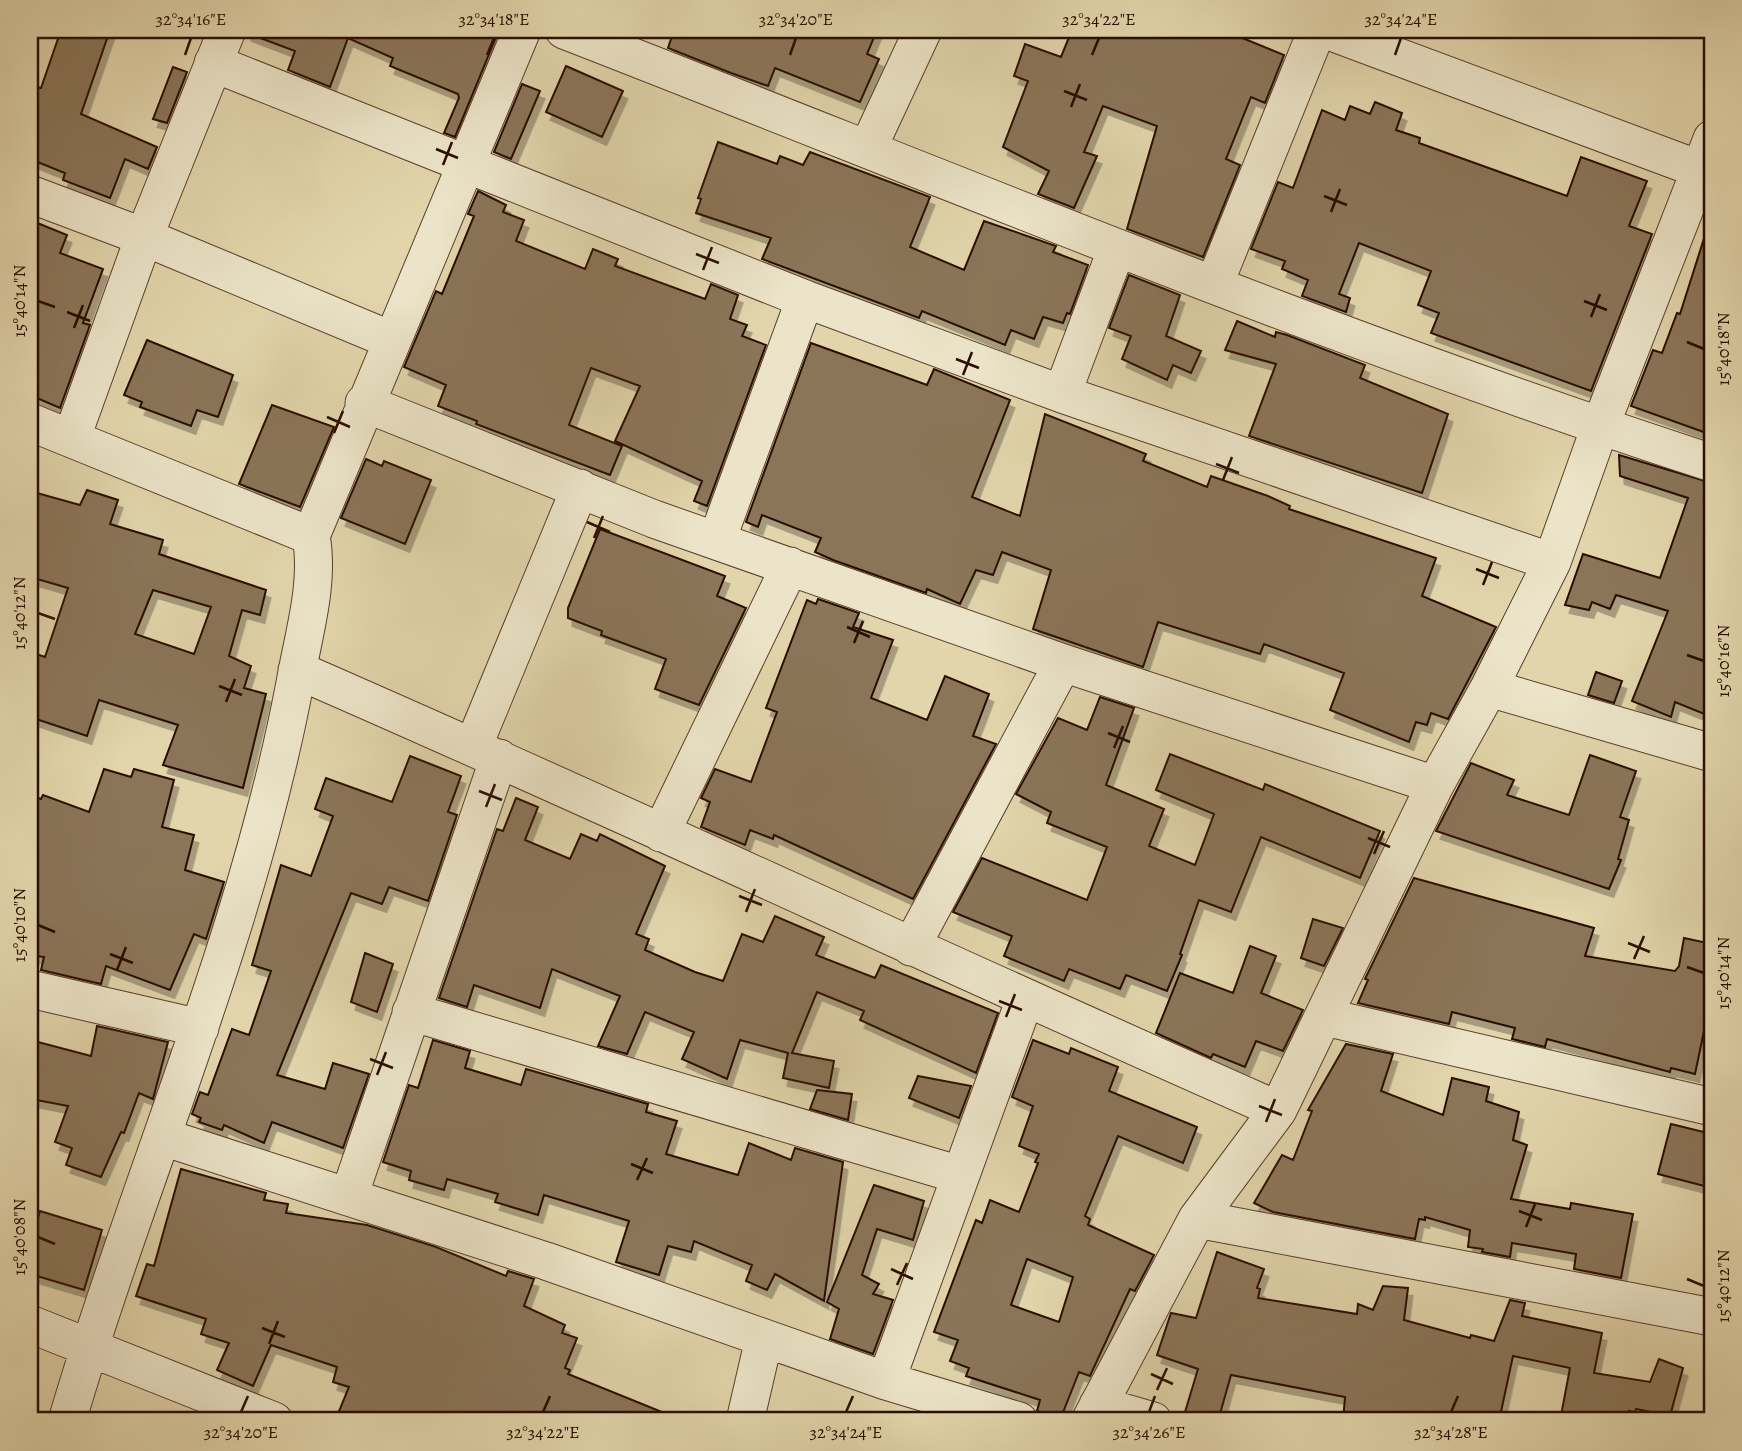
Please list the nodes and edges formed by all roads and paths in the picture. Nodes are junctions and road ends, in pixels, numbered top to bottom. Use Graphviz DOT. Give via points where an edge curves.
graph roads {
  1 [pos="227,30"];
  2 [pos="522,30"];
  3 [pos="564,30"];
  4 [pos="923,30"];
  5 [pos="1317,30"];
  6 [pos="1326,30"];
  7 [pos="213,63"];
  8 [pos="868,148"];
  9 [pos="1709,161"];
  10 [pos="465,163"];
  11 [pos="30,194"];
  12 [pos="144,237"];
  13 [pos="1117,248"];
  14 [pos="1214,285"];
  15 [pos="806,299"];
  16 [pos="391,340"];
  17 [pos="1062,394"];
  18 [pos="364,403"];
  19 [pos="30,422"];
  20 [pos="1600,427"];
  21 [pos="72,437"];
  22 [pos="1712,463"];
  23 [pos="580,488"];
  24 [pos="311,536"];
  25 [pos="717,540"];
  26 [pos="1552,562"];
  27 [pos="790,566"];
  28 [pos="1063,663"];
  29 [pos="297,670"];
  30 [pos="1489,688"];
  31 [pos="486,753"];
  32 [pos="1712,753"];
  33 [pos="1435,785"];
  34 [pos="662,832"];
  35 [pos="911,947"];
  36 [pos="30,989"];
  37 [pos="1025,999"];
  38 [pos="411,1012"];
  39 [pos="1325,1017"];
  40 [pos="200,1028"];
  41 [pos="1712,1107"];
  42 [pos="1278,1110"];
  43 [pos="163,1137"];
  44 [pos="960,1175"];
  45 [pos="349,1196"];
  46 [pos="1197,1219"];
  47 [pos="1712,1317"];
  48 [pos="30,1324"];
  49 [pos="764,1339"];
  50 [pos="89,1346"];
  51 [pos="886,1381"];
  52 [pos="1094,1413"];
  53 [pos="258,1418"];
  54 [pos="67,1421"];
  55 [pos="745,1421"];
  56 [pos="1019,1421"];
  57 [pos="1153,1421"];
  1 -- 7 [label="street"];
  2 -- 10 [label="street"];
  3 -- 8 [label="street"];
  4 -- 8 [label="street"];
  5 -- 14 [label="street"];
  6 -- 9 [label="street"];
  7 -- 10 [label="street"];
  7 -- 12 [label="street"];
  8 -- 13 [label="street"];
  9 -- 20 [label="street"];
  10 -- 15 [label="street"];
  10 -- 16 [label="street"];
  11 -- 12 [label="street"];
  12 -- 16 [label="street"];
  12 -- 21 [label="street"];
  13 -- 14 [label="street"];
  13 -- 17 [label="street"];
  14 -- 20 [label="street"];
  15 -- 17 [label="street"];
  15 -- 25 [label="street"];
  16 -- 18 [label="street"];
  17 -- 26 [label="street"];
  18 -- 23 [label="street"];
  18 -- 24 [label="street"];
  19 -- 21 [label="street"];
  20 -- 22 [label="street"];
  20 -- 26 [label="street"];
  21 -- 24 [label="street"];
  23 -- 25 [label="street"];
  23 -- 31 [label="street"];
  24 -- 29 [label="street" via="314,567"];
  25 -- 27 [label="street"];
  26 -- 30 [label="street"];
  27 -- 28 [label="street"];
  27 -- 34 [label="street"];
  28 -- 33 [label="street"];
  28 -- 35 [label="street"];
  29 -- 31 [label="street"];
  29 -- 40 [label="street" via="265,814"];
  30 -- 32 [label="street"];
  30 -- 33 [label="street"];
  31 -- 34 [label="street"];
  31 -- 38 [label="street"];
  33 -- 39 [label="street"];
  34 -- 35 [label="street"];
  35 -- 37 [label="street"];
  36 -- 40 [label="street"];
  37 -- 42 [label="street"];
  37 -- 44 [label="street"];
  38 -- 44 [label="street"];
  38 -- 45 [label="street"];
  39 -- 41 [label="street"];
  39 -- 42 [label="street"];
  40 -- 43 [label="street"];
  42 -- 46 [label="street"];
  43 -- 45 [label="street"];
  43 -- 50 [label="street"];
  44 -- 51 [label="street"];
  45 -- 49 [label="street"];
  46 -- 47 [label="street"];
  46 -- 52 [label="street"];
  48 -- 50 [label="street"];
  49 -- 51 [label="street"];
  49 -- 55 [label="street"];
  50 -- 53 [label="street"];
  50 -- 54 [label="street"];
  51 -- 56 [label="street"];
  52 -- 57 [label="street"];
}
